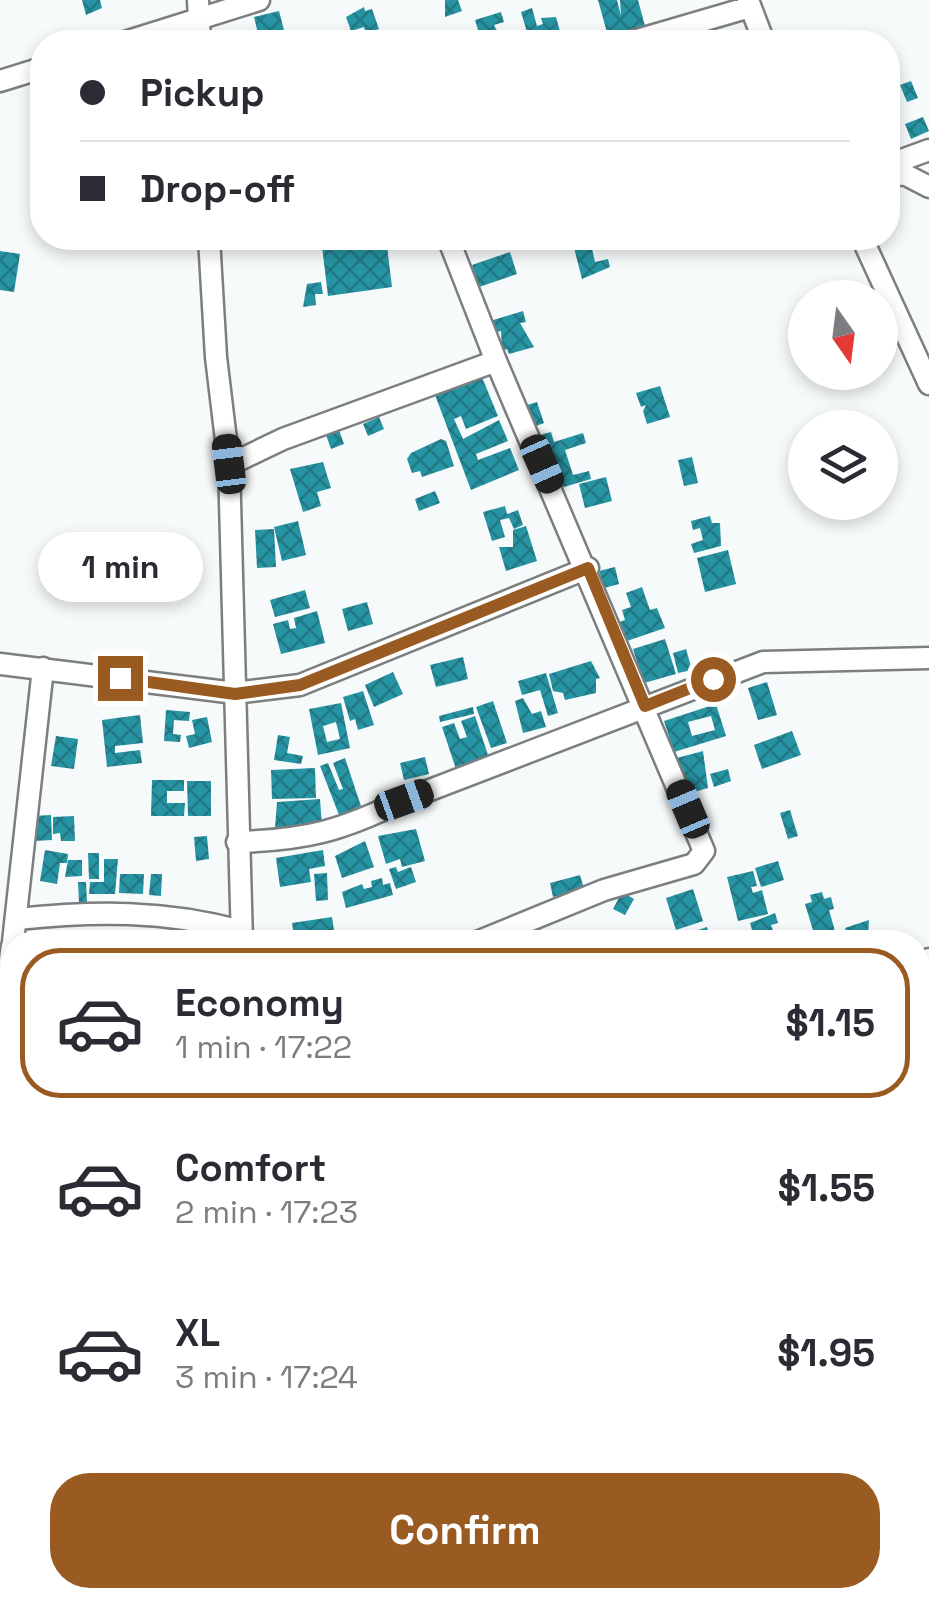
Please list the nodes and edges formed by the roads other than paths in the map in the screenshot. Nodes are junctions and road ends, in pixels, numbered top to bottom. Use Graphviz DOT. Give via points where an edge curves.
graph roads {
  1 [pos="260,0"];
  2 [pos="749,3"];
  3 [pos="198,10"];
  4 [pos="152,30"];
  5 [pos="667,30"];
  6 [pos="759,30"];
  7 [pos="30,72"];
  8 [pos="0,82"];
  9 [pos="929,150"];
  10 [pos="900,161"];
  11 [pos="900,175"];
  12 [pos="929,187"];
  13 [pos="210,250"];
  14 [pos="453,250"];
  15 [pos="868,250"];
  16 [pos="496,360"];
  17 [pos="929,384"];
  18 [pos="229,464"];
  19 [pos="588,568"];
  20 [pos="929,658"];
  21 [pos="0,664"];
  22 [pos="43,668"];
  23 [pos="235,694"];
  24 [pos="645,706"];
  25 [pos="0,836"];
  26 [pos="22,839"];
  27 [pos="237,842"];
  28 [pos="17,919"];
  29 [pos="15,930"];
  30 [pos="224,930"];
  31 [pos="242,930"];
  32 [pos="506,930"];
  1 -- 3 [label="street"];
  2 -- 5 [label="street"];
  2 -- 6 [label="street"];
  3 -- 4 [label="street"];
  7 -- 8 [label="street"];
  9 -- 10 [label="street"];
  11 -- 12 [label="street"];
  13 -- 18 [label="street"];
  14 -- 16 [label="street"];
  15 -- 17 [label="street"];
  16 -- 18 [label="street"];
  16 -- 19 [label="street"];
  18 -- 23 [label="street"];
  19 -- 23 [label="street" via="300,685"];
  19 -- 24 [label="street"];
  20 -- 24 [label="street" via="762,662"];
  21 -- 22 [label="street"];
  22 -- 23 [label="street"];
  22 -- 26 [label="street"];
  23 -- 27 [label="street"];
  24 -- 27 [label="street" via="358,823 300,840"];
  24 -- 32 [label="street" via="702,843 701,858"];
  25 -- 26 [label="street"];
  26 -- 28 [label="street"];
  27 -- 31 [label="street"];
  28 -- 29 [label="street"];
  28 -- 30 [label="street" via="92,911 188,916"];
}
